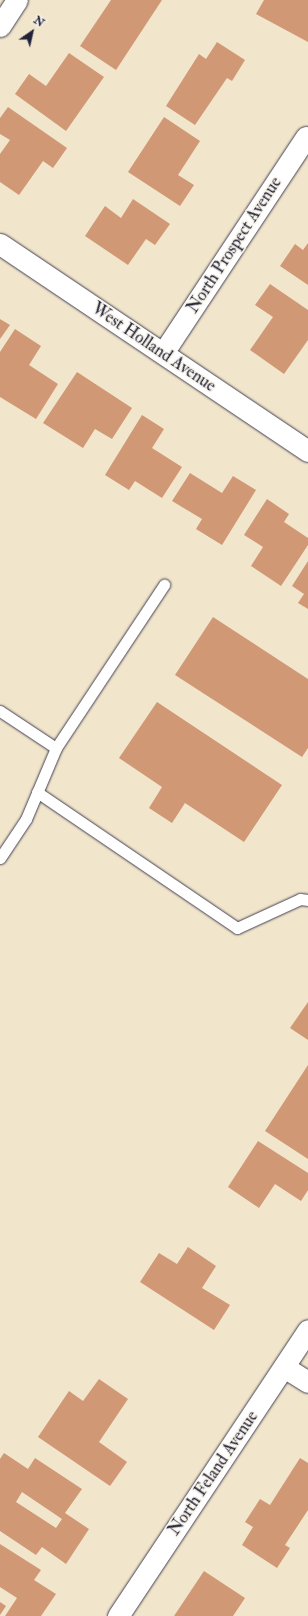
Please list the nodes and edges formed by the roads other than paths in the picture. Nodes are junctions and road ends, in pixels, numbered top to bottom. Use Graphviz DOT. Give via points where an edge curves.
graph roads {
  1 [pos="17,0"];
  2 [pos="0,26"];
  3 [pos="306,137"];
  4 [pos="0,244"];
  5 [pos="163,353"];
  6 [pos="308,451"];
  7 [pos="164,585"];
  8 [pos="0,711"];
  9 [pos="56,748"];
  10 [pos="38,792"];
  11 [pos="0,858"];
  12 [pos="308,900"];
  13 [pos="308,1330"];
  14 [pos="284,1367"];
  15 [pos="308,1382"];
  16 [pos="118,1616"];
  1 -- 2 [label="street"];
  3 -- 5 [label="street, North Prospect Avenue"];
  4 -- 5 [label="street, West Holland Avenue"];
  5 -- 6 [label="street, West Holland Avenue"];
  7 -- 9 [label="lane"];
  8 -- 9 [label="lane"];
  9 -- 10 [label="lane"];
  10 -- 11 [label="lane" via="26,819"];
  10 -- 12 [label="lane" via="237,928 300,899"];
  13 -- 14 [label="street, North Feland Avenue"];
  14 -- 15 [label="street"];
  14 -- 16 [label="street, North Feland Avenue"];
}
